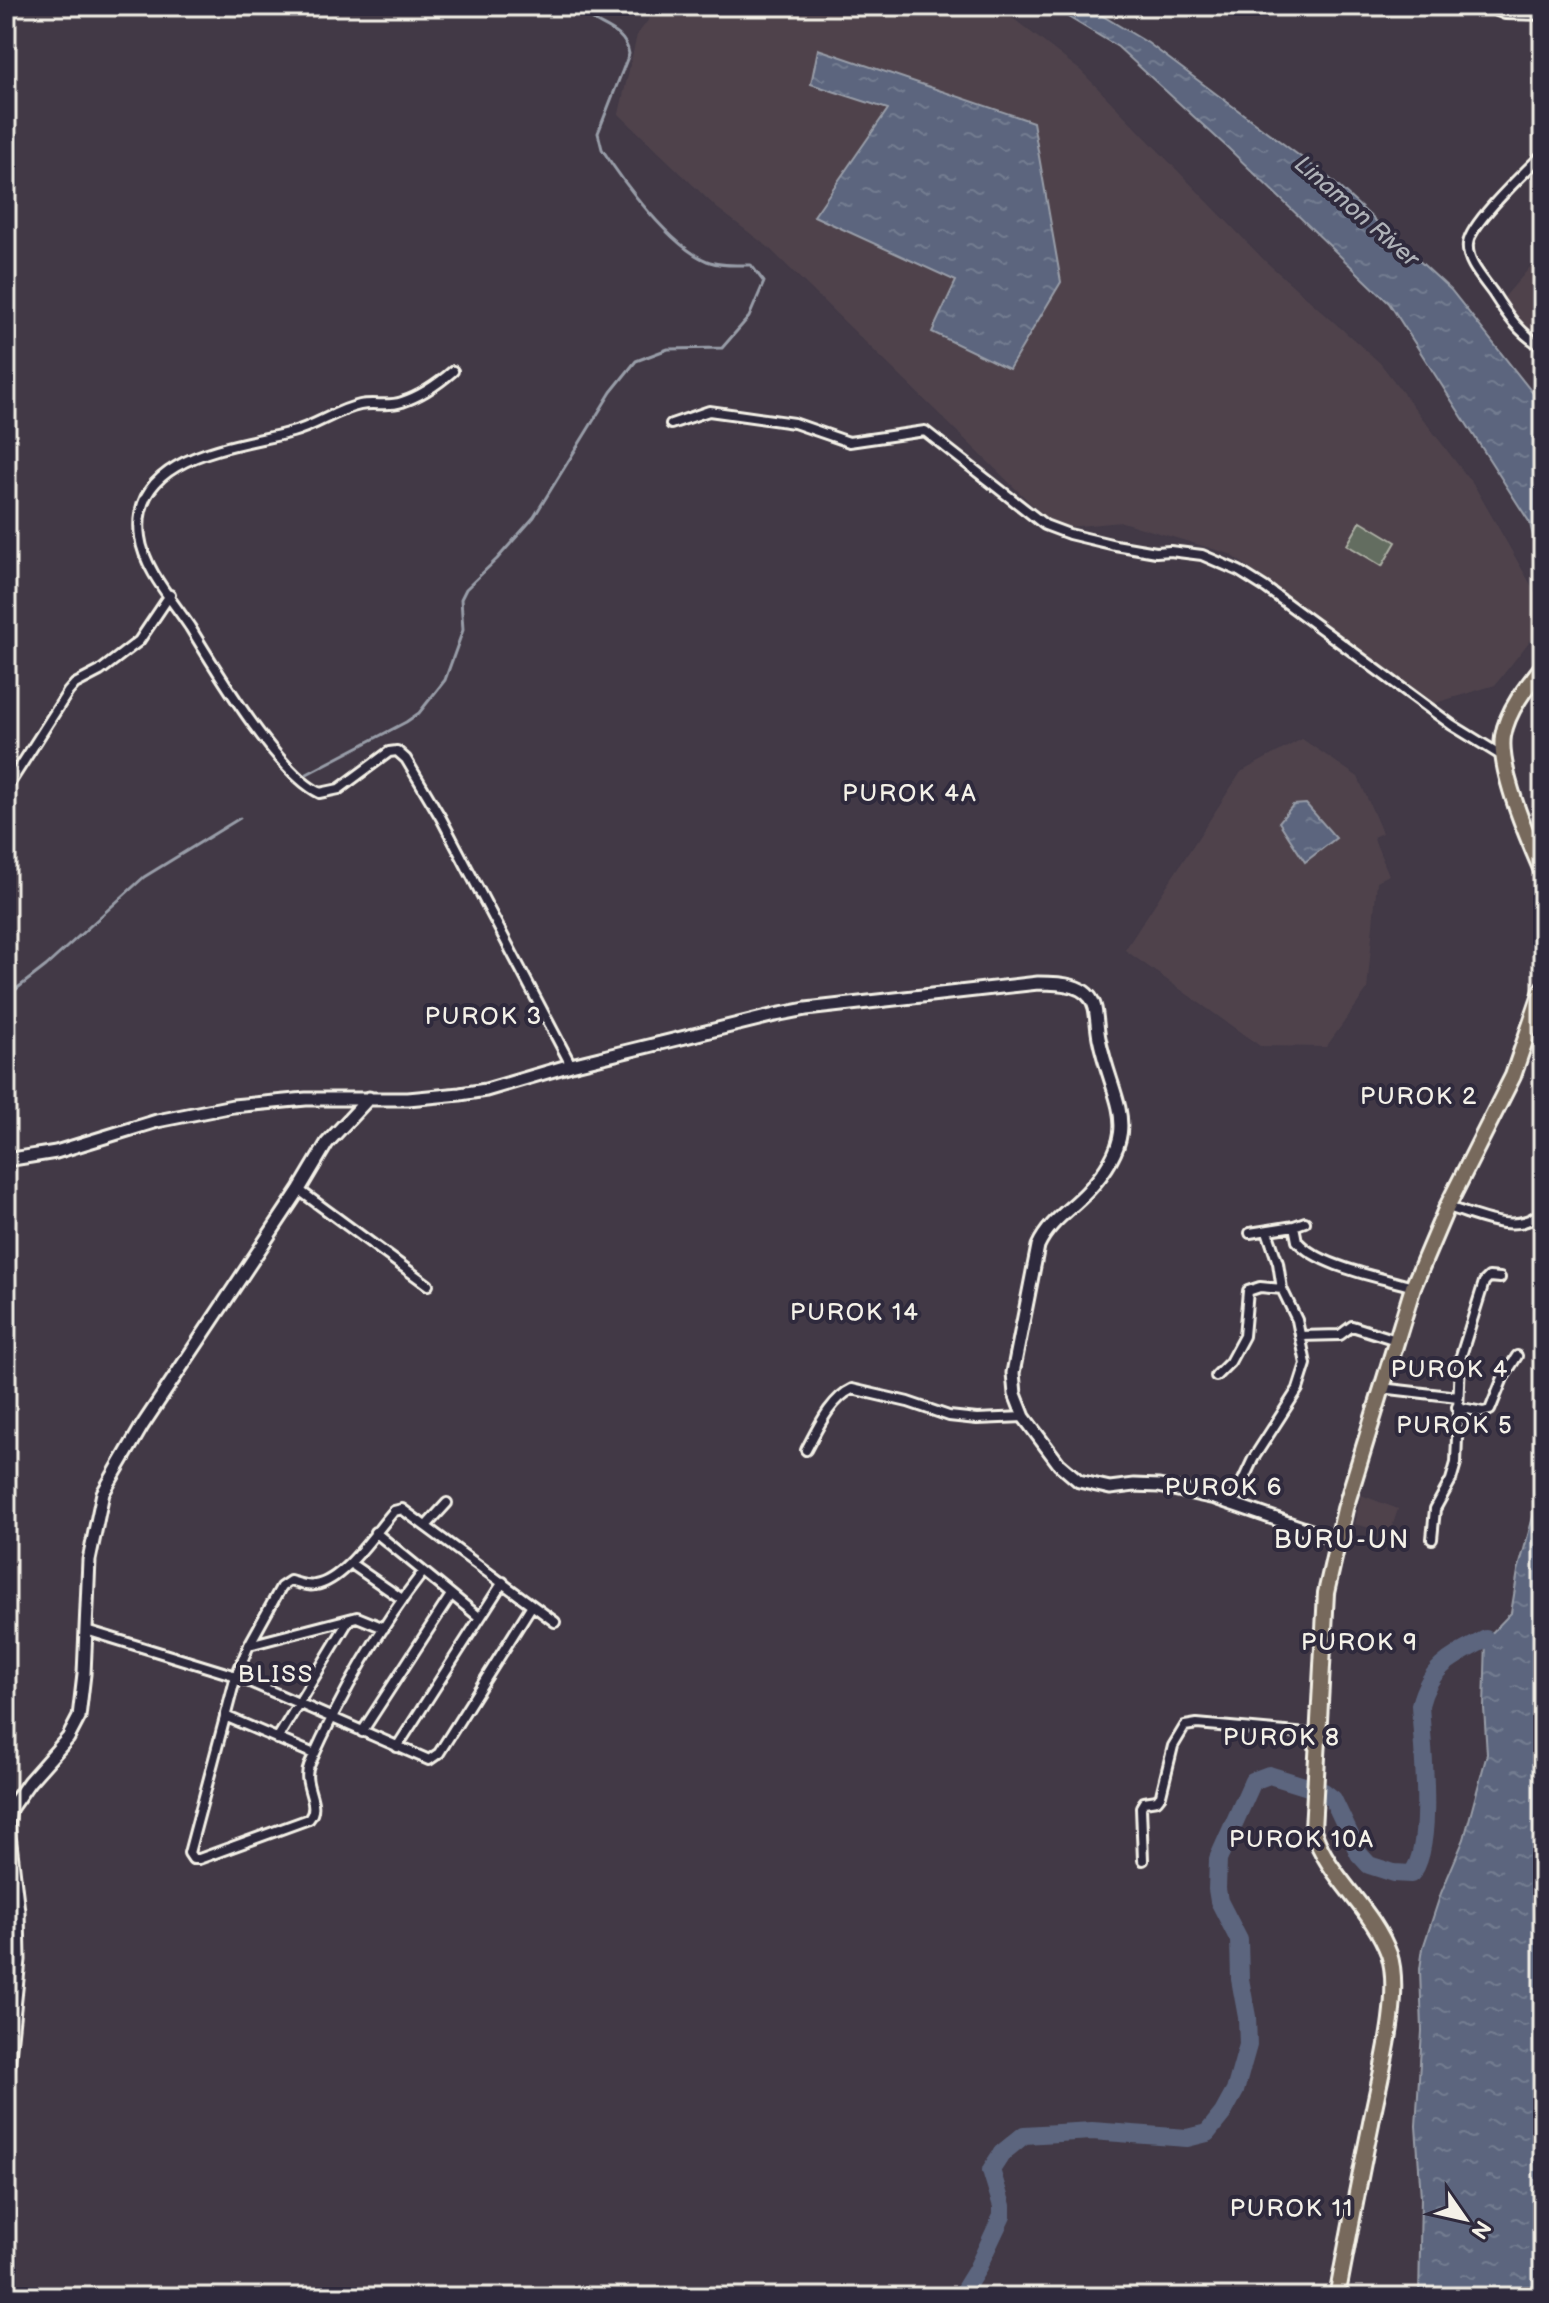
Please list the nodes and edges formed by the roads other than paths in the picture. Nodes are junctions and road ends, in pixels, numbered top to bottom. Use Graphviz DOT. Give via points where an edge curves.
graph roads {
  1 [pos="1491,6"];
  2 [pos="1543,13"];
  3 [pos="1543,154"];
  4 [pos="1543,347"];
  5 [pos="453,371"];
  6 [pos="671,424"];
  7 [pos="170,595"];
  8 [pos="1543,666"];
  9 [pos="1505,757"];
  10 [pos="6,789"];
  11 [pos="1543,873"];
  12 [pos="1543,988"];
  13 [pos="571,1065"];
  14 [pos="369,1098"];
  15 [pos="6,1160"];
  16 [pos="299,1190"];
  17 [pos="1447,1207"];
  18 [pos="1543,1210"];
  19 [pos="1305,1222"];
  20 [pos="1294,1226"];
  21 [pos="1267,1231"];
  22 [pos="1250,1233"];
  23 [pos="1500,1278"];
  24 [pos="428,1285"];
  25 [pos="1413,1287"];
  26 [pos="1282,1289"];
  27 [pos="1300,1336"];
  28 [pos="1396,1340"];
  29 [pos="1517,1356"];
  30 [pos="1216,1376"];
  31 [pos="1380,1387"];
  32 [pos="1458,1397"];
  33 [pos="1457,1407"];
  34 [pos="1024,1417"];
  35 [pos="806,1450"];
  36 [pos="447,1503"];
  37 [pos="1232,1504"];
  38 [pos="426,1526"];
  39 [pos="375,1532"];
  40 [pos="1432,1539"];
  41 [pos="1337,1540"];
  42 [pos="350,1563"];
  43 [pos="423,1572"];
  44 [pos="503,1582"];
  45 [pos="451,1595"];
  46 [pos="402,1599"];
  47 [pos="532,1605"];
  48 [pos="479,1617"];
  49 [pos="349,1619"];
  50 [pos="555,1622"];
  51 [pos="384,1628"];
  52 [pos="86,1630"];
  53 [pos="249,1645"];
  54 [pos="236,1676"];
  55 [pos="297,1704"];
  56 [pos="225,1716"];
  57 [pos="331,1718"];
  58 [pos="362,1732"];
  59 [pos="1319,1735"];
  60 [pos="277,1739"];
  61 [pos="397,1747"];
  62 [pos="314,1754"];
  63 [pos="1143,1860"];
  64 [pos="6,2086"];
  65 [pos="1337,2297"];
  1 -- 2 [label="main road" via="1505,12"];
  3 -- 4 [label="street" via="1484,216 1468,245 1475,267 1511,319"];
  5 -- 7 [label="street" via="405,402 356,406 295,431 212,451 158,479 140,513 140,540"];
  6 -- 9 [label="street" via="709,411 794,423 849,442 925,431 1045,525 1115,545 1202,555 1239,571 1452,725"];
  7 -- 10 [label="street" via="139,641 68,692"];
  7 -- 13 [label="street" via="232,695 290,770 311,788 320,793 339,789 389,752 406,759"];
  8 -- 9 [label="highway" via="1507,725"];
  9 -- 11 [label="highway" via="1525,831"];
  12 -- 17 [label="highway" via="1513,1076"];
  13 -- 14 [label="street" via="486,1090"];
  13 -- 34 [label="street" via="806,1009 1038,983 1071,986 1088,995 1120,1107 1121,1133 1098,1178 1048,1227 1038,1246 1013,1373"];
  14 -- 15 [label="street" via="233,1106"];
  14 -- 16 [label="street" via="327,1143"];
  16 -- 24 [label="street"];
  16 -- 52 [label="street" via="103,1493 89,1560"];
  17 -- 18 [label="street" via="1515,1224 1527,1223"];
  17 -- 25 [label="highway"];
  19 -- 20 [label="street"];
  20 -- 21 [label="street"];
  20 -- 25 [label="street" via="1299,1245 1322,1258"];
  21 -- 22 [label="street"];
  21 -- 26 [label="street"];
  23 -- 32 [label="street" via="1487,1279 1480,1293 1460,1359"];
  25 -- 28 [label="highway"];
  26 -- 27 [label="street"];
  26 -- 30 [label="street" via="1248,1291 1244,1336"];
  27 -- 28 [label="street" via="1340,1335 1352,1326"];
  27 -- 37 [label="street" via="1303,1377"];
  28 -- 31 [label="highway"];
  29 -- 33 [label="street" via="1490,1410"];
  31 -- 32 [label="street"];
  31 -- 41 [label="highway"];
  32 -- 33 [label="street"];
  33 -- 40 [label="street" via="1456,1463 1435,1509"];
  34 -- 35 [label="street" via="949,1416 852,1389 828,1412"];
  34 -- 37 [label="street" via="1059,1464 1079,1481 1101,1487 1159,1486"];
  36 -- 38 [label="street"];
  37 -- 41 [label="street"];
  38 -- 39 [label="street" via="398,1508"];
  38 -- 44 [label="street"];
  39 -- 42 [label="street"];
  39 -- 43 [label="street"];
  41 -- 59 [label="highway" via="1326,1593"];
  42 -- 46 [label="street"];
  42 -- 53 [label="street" via="326,1582 285,1582"];
  43 -- 45 [label="street"];
  43 -- 46 [label="street"];
  44 -- 47 [label="street"];
  44 -- 48 [label="street"];
  45 -- 48 [label="street"];
  45 -- 58 [label="street"];
  46 -- 51 [label="street"];
  47 -- 50 [label="street"];
  47 -- 61 [label="street" via="439,1753 429,1760"];
  48 -- 61 [label="street"];
  49 -- 51 [label="street" via="360,1617"];
  49 -- 53 [label="street"];
  49 -- 55 [label="street"];
  51 -- 57 [label="street"];
  52 -- 54 [label="street"];
  52 -- 64 [label="street" via="79,1717 10,1809 19,1960"];
  53 -- 54 [label="street"];
  54 -- 55 [label="street"];
  54 -- 56 [label="street"];
  55 -- 57 [label="street"];
  55 -- 60 [label="street"];
  56 -- 60 [label="street"];
  56 -- 62 [label="street" via="189,1853 193,1859 309,1819 314,1807 307,1771"];
  57 -- 58 [label="street"];
  57 -- 62 [label="street"];
  58 -- 61 [label="street"];
  59 -- 63 [label="street" via="1185,1726 1173,1746 1160,1798 1142,1804"];
  59 -- 65 [label="highway" via="1313,1830 1344,1888 1379,1933 1394,1975 1386,2049"];
  60 -- 62 [label="street"];
}
